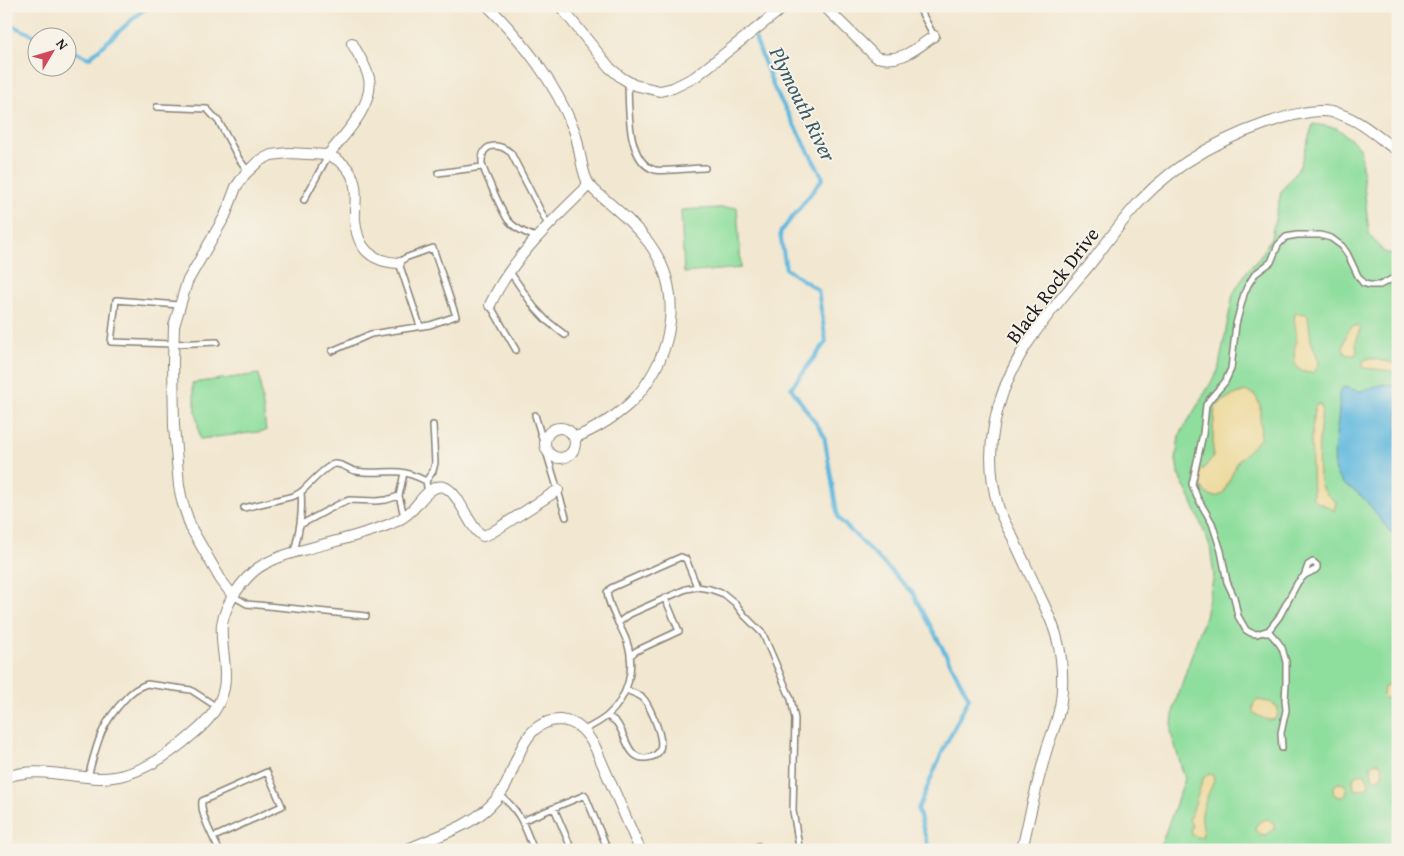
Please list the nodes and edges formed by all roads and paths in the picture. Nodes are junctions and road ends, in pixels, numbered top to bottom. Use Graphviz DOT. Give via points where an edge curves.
graph roads {
  1 [pos="488,6"];
  2 [pos="560,6"];
  3 [pos="785,6"];
  4 [pos="824,6"];
  5 [pos="918,6"];
  6 [pos="934,36"];
  7 [pos="352,43"];
  8 [pos="628,81"];
  9 [pos="158,107"];
  10 [pos="1398,149"];
  11 [pos="328,155"];
  12 [pos="482,167"];
  13 [pos="705,168"];
  14 [pos="248,171"];
  15 [pos="438,172"];
  16 [pos="588,183"];
  17 [pos="304,200"];
  18 [pos="549,226"];
  19 [pos="538,238"];
  20 [pos="399,263"];
  21 [pos="510,271"];
  22 [pos="1398,276"];
  23 [pos="179,305"];
  24 [pos="490,305"];
  25 [pos="420,326"];
  26 [pos="565,335"];
  27 [pos="217,342"];
  28 [pos="173,344"];
  29 [pos="516,350"];
  30 [pos="332,351"];
  31 [pos="535,415"];
  32 [pos="433,425"];
  33 [pos="574,438"];
  34 [pos="545,448"];
  35 [pos="404,473"];
  36 [pos="426,481"];
  37 [pos="558,490"];
  38 [pos="301,492"];
  39 [pos="428,493"];
  40 [pos="399,496"];
  41 [pos="244,508"];
  42 [pos="404,516"];
  43 [pos="566,517"];
  44 [pos="300,525"];
  45 [pos="294,552"];
  46 [pos="1308,569"];
  47 [pos="697,587"];
  48 [pos="233,596"];
  49 [pos="665,598"];
  50 [pos="366,616"];
  51 [pos="618,623"];
  52 [pos="1265,632"];
  53 [pos="631,655"];
  54 [pos="626,690"];
  55 [pos="216,707"];
  56 [pos="607,716"];
  57 [pos="584,730"];
  58 [pos="1282,748"];
  59 [pos="6,777"];
  60 [pos="88,778"];
  61 [pos="500,795"];
  62 [pos="554,808"];
  63 [pos="522,821"];
  64 [pos="214,837"];
  65 [pos="429,845"];
  66 [pos="219,850"];
  67 [pos="406,850"];
  68 [pos="534,850"];
  69 [pos="572,850"];
  70 [pos="608,850"];
  71 [pos="640,850"];
  72 [pos="750,850"];
  73 [pos="760,850"];
  74 [pos="799,850"];
  75 [pos="1022,850"];
  1 -- 16 [label="street" via="533,56 552,85 574,132"];
  2 -- 8 [label="street" via="610,68"];
  3 -- 8 [label="street" via="708,68 684,83 660,91"];
  4 -- 6 [label="street" via="876,57 901,57"];
  5 -- 6 [label="lane"];
  7 -- 11 [label="street" via="369,80 367,99 362,111"];
  8 -- 13 [label="lane" via="630,132 640,158 656,170"];
  9 -- 14 [label="lane" via="208,109"];
  10 -- 75 [label="street, Black Rock Drive" via="1357,121 1329,111 1279,119 1210,148 1162,179 1127,215 1046,316 1021,353 1003,390 994,426 992,474 998,507 1053,623 1061,658 1062,686 1058,716"];
  11 -- 14 [label="street" via="271,155"];
  11 -- 17 [label="lane"];
  11 -- 20 [label="street" via="348,169 354,181 354,220 361,246 381,260"];
  12 -- 15 [label="lane"];
  12 -- 18 [label="lane" via="482,157 487,148 505,147"];
  12 -- 19 [label="lane" via="508,220"];
  14 -- 23 [label="street" via="236,187 225,216 191,274"];
  16 -- 18 [label="street"];
  16 -- 33 [label="street" via="633,224 658,256 667,281 671,313 665,348 652,375 636,397 615,414"];
  18 -- 19 [label="street"];
  19 -- 21 [label="street"];
  20 -- 25 [label="lane"];
  20 -- 25 [label="lane" via="433,248 456,316"];
  21 -- 24 [label="street"];
  21 -- 26 [label="lane" via="534,307"];
  22 -- 52 [label="lane" via="1380,286 1363,283 1337,242 1320,235 1290,236 1278,245 1271,262 1255,274 1244,294 1236,324 1232,366 1206,405 1192,484 1212,523 1242,625 1251,633"];
  23 -- 28 [label="street"];
  23 -- 28 [label="lane" via="116,300 111,342"];
  24 -- 29 [label="lane"];
  25 -- 30 [label="lane" via="371,334"];
  27 -- 28 [label="lane"];
  28 -- 48 [label="street" via="174,426 182,501 192,528"];
  31 -- 34 [label="lane"];
  32 -- 36 [label="lane" via="435,463"];
  33 -- 34 [label="street" via="566,429 556,428 547,434"];
  33 -- 34 [label="street" via="573,451 565,458 551,456"];
  34 -- 37 [label="lane"];
  35 -- 36 [label="lane"];
  35 -- 38 [label="lane" via="358,472 335,464"];
  35 -- 40 [label="lane"];
  36 -- 39 [label="lane"];
  37 -- 39 [label="street" via="484,536 450,490 438,486"];
  37 -- 43 [label="lane"];
  38 -- 41 [label="lane"];
  38 -- 44 [label="lane"];
  39 -- 42 [label="street"];
  40 -- 42 [label="lane"];
  40 -- 44 [label="lane" via="386,500 350,500"];
  42 -- 45 [label="street" via="380,528"];
  44 -- 45 [label="lane"];
  45 -- 48 [label="street" via="256,570"];
  46 -- 52 [label="lane" via="1275,624"];
  47 -- 49 [label="lane"];
  47 -- 51 [label="lane" via="686,560 681,557 611,588 607,592 608,601"];
  47 -- 74 [label="lane" via="724,594 763,634 791,699 795,719 794,811"];
  48 -- 50 [label="lane" via="247,604"];
  48 -- 55 [label="street" via="222,626 225,682"];
  49 -- 51 [label="lane"];
  49 -- 53 [label="lane" via="679,630"];
  51 -- 53 [label="lane"];
  52 -- 58 [label="lane" via="1278,642 1286,662 1286,716 1281,733"];
  53 -- 54 [label="lane"];
  54 -- 56 [label="lane"];
  54 -- 56 [label="lane" via="647,703 660,734 662,745 658,752 648,758 635,756 620,728"];
  55 -- 60 [label="street" via="193,735 148,765 112,778"];
  55 -- 60 [label="lane" via="191,690 147,684 140,686 104,725"];
  56 -- 57 [label="lane"];
  57 -- 61 [label="street" via="576,724 558,720 532,732 521,746"];
  57 -- 71 [label="street" via="595,747"];
  59 -- 60 [label="street" via="41,772"];
  61 -- 63 [label="lane" via="514,807"];
  61 -- 65 [label="street" via="484,812"];
  62 -- 63 [label="lane"];
  62 -- 69 [label="lane"];
  62 -- 70 [label="lane" via="584,795"];
  63 -- 68 [label="lane"];
  64 -- 64 [label="lane" via="201,808 202,801 267,772 282,806"];
  64 -- 66 [label="lane"];
  65 -- 67 [label="street"];
  72 -- 73 [label="lane" via="758,846"];
}
